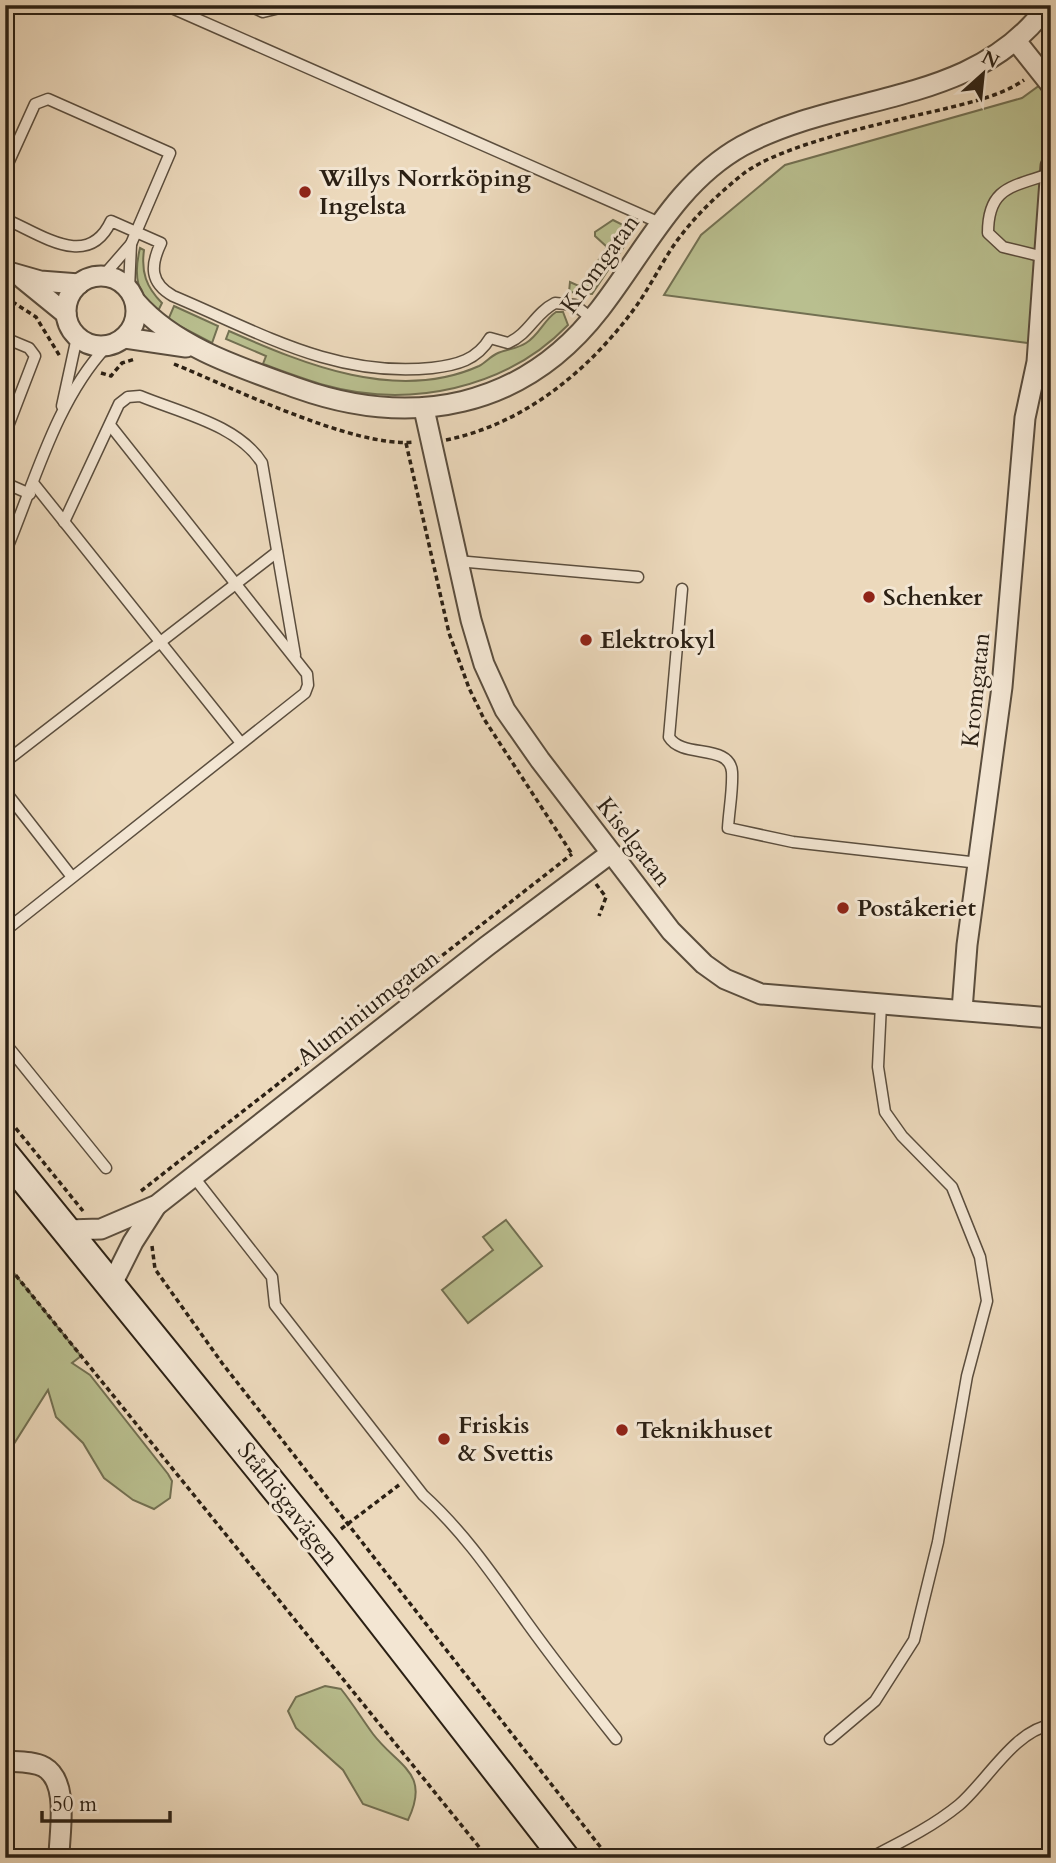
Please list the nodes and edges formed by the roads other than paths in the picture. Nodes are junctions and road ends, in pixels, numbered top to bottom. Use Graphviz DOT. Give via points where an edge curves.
graph roads {
  1 [pos="165,5"];
  2 [pos="248,5"];
  3 [pos="292,5"];
  4 [pos="1048,5"];
  5 [pos="1016,41"];
  6 [pos="1051,85"];
  7 [pos="5,170"];
  8 [pos="1050,170"];
  9 [pos="5,219"];
  10 [pos="660,223"];
  11 [pos="136,232"];
  12 [pos="131,244"];
  13 [pos="1044,257"];
  14 [pos="12,274"];
  15 [pos="104,275"];
  16 [pos="79,284"];
  17 [pos="132,295"];
  18 [pos="66,314"];
  19 [pos="592,319"];
  20 [pos="77,337"];
  21 [pos="5,338"];
  22 [pos="125,338"];
  23 [pos="106,346"];
  24 [pos="202,350"];
  25 [pos="424,409"];
  26 [pos="110,425"];
  27 [pos="54,433"];
  28 [pos="5,434"];
  29 [pos="5,483"];
  30 [pos="32,489"];
  31 [pos="64,522"];
  32 [pos="277,552"];
  33 [pos="5,553"];
  34 [pos="457,561"];
  35 [pos="638,577"];
  36 [pos="236,584"];
  37 [pos="682,589"];
  38 [pos="160,642"];
  39 [pos="296,659"];
  40 [pos="241,743"];
  41 [pos="5,762"];
  42 [pos="5,791"];
  43 [pos="611,853"];
  44 [pos="979,863"];
  45 [pos="72,877"];
  46 [pos="6,930"];
  47 [pos="881,1004"];
  48 [pos="962,1010"];
  49 [pos="1051,1018"];
  50 [pos="5,1043"];
  51 [pos="5,1155"];
  52 [pos="106,1168"];
  53 [pos="192,1176"];
  54 [pos="136,1223"];
  55 [pos="67,1230"];
  56 [pos="112,1284"];
  57 [pos="1051,1725"];
  58 [pos="616,1739"];
  59 [pos="830,1739"];
  60 [pos="5,1760"];
  61 [pos="59,1858"];
  62 [pos="565,1858"];
  63 [pos="870,1858"];
  1 -- 10 [label="lane"];
  2 -- 3 [label="lane" via="263,12"];
  4 -- 5 [label="street, Kromgatan"];
  5 -- 6 [label="street"];
  5 -- 10 [label="street, Kromgatan" via="966,73 760,137 710,168"];
  7 -- 11 [label="lane" via="41,99 170,153"];
  8 -- 13 [label="street, Kromgatan"];
  8 -- 13 [label="lane" via="1004,189 988,211 988,233 1003,247"];
  9 -- 11 [label="lane" via="71,247 87,248 98,242 111,221"];
  10 -- 19 [label="street, Kromgatan"];
  11 -- 12 [label="lane"];
  11 -- 19 [label="lane" via="160,243 153,268 160,289 290,348 369,369 407,370 471,359 491,338 508,343 526,333 555,303 575,305"];
  12 -- 15 [label="lane"];
  12 -- 17 [label="lane"];
  13 -- 44 [label="street, Kromgatan" via="1037,362 1025,418 1002,687"];
  14 -- 16 [label="street"];
  14 -- 18 [label="street"];
  15 -- 16 [label="street"];
  15 -- 17 [label="street" via="117,279"];
  16 -- 18 [label="street"];
  17 -- 22 [label="street" via="135,321"];
  17 -- 24 [label="street, Kromgatan" via="159,325"];
  18 -- 20 [label="street"];
  19 -- 25 [label="street, Kromgatan" via="565,348 515,382 484,395"];
  20 -- 23 [label="street"];
  20 -- 27 [label="lane"];
  21 -- 28 [label="lane" via="29,348 35,356"];
  22 -- 23 [label="street"];
  22 -- 24 [label="street, Kromgatan"];
  23 -- 27 [label="lane" via="85,374"];
  24 -- 25 [label="street, Kromgatan" via="338,402 387,410"];
  25 -- 34 [label="street, Kiselgatan"];
  26 -- 31 [label="lane"];
  26 -- 32 [label="lane" via="120,404 128,397 140,396 237,436 253,448 262,463"];
  26 -- 36 [label="lane"];
  27 -- 30 [label="lane"];
  29 -- 30 [label="lane"];
  30 -- 31 [label="lane"];
  30 -- 33 [label="lane"];
  31 -- 38 [label="lane"];
  32 -- 36 [label="lane"];
  32 -- 39 [label="lane"];
  34 -- 35 [label="lane"];
  34 -- 43 [label="street, Kiselgatan" via="484,664 505,710"];
  36 -- 38 [label="lane"];
  36 -- 39 [label="lane"];
  37 -- 44 [label="lane" via="669,737 674,746 684,750 718,754 727,760 732,769 728,828 793,842"];
  38 -- 40 [label="lane"];
  38 -- 41 [label="lane"];
  39 -- 40 [label="lane" via="307,674 305,692"];
  40 -- 45 [label="lane"];
  42 -- 45 [label="lane"];
  43 -- 47 [label="street, Kiselgatan" via="671,930 725,979 761,994"];
  43 -- 53 [label="street, Aluminiumgatan"];
  44 -- 48 [label="street, Kromgatan"];
  45 -- 46 [label="lane"];
  47 -- 48 [label="street, Kiselgatan"];
  47 -- 59 [label="lane" via="878,1067 886,1112 902,1136 952,1187 980,1257 987,1301 967,1376 938,1542 914,1640 875,1701"];
  48 -- 49 [label="street, Kiselgatan"];
  50 -- 52 [label="lane"];
  51 -- 55 [label="main road, Ståthögavägen"];
  53 -- 54 [label="street, Aluminiumgatan"];
  53 -- 58 [label="lane" via="272,1277 275,1305 409,1478 478,1553"];
  54 -- 55 [label="street"];
  54 -- 56 [label="street, Aluminiumgatan"];
  55 -- 56 [label="main road, Ståthögavägen"];
  56 -- 62 [label="main road, Ståthögavägen"];
  57 -- 63 [label="lane" via="1026,1734 957,1807"];
  60 -- 61 [label="street" via="35,1764 56,1778 60,1789"];
}
